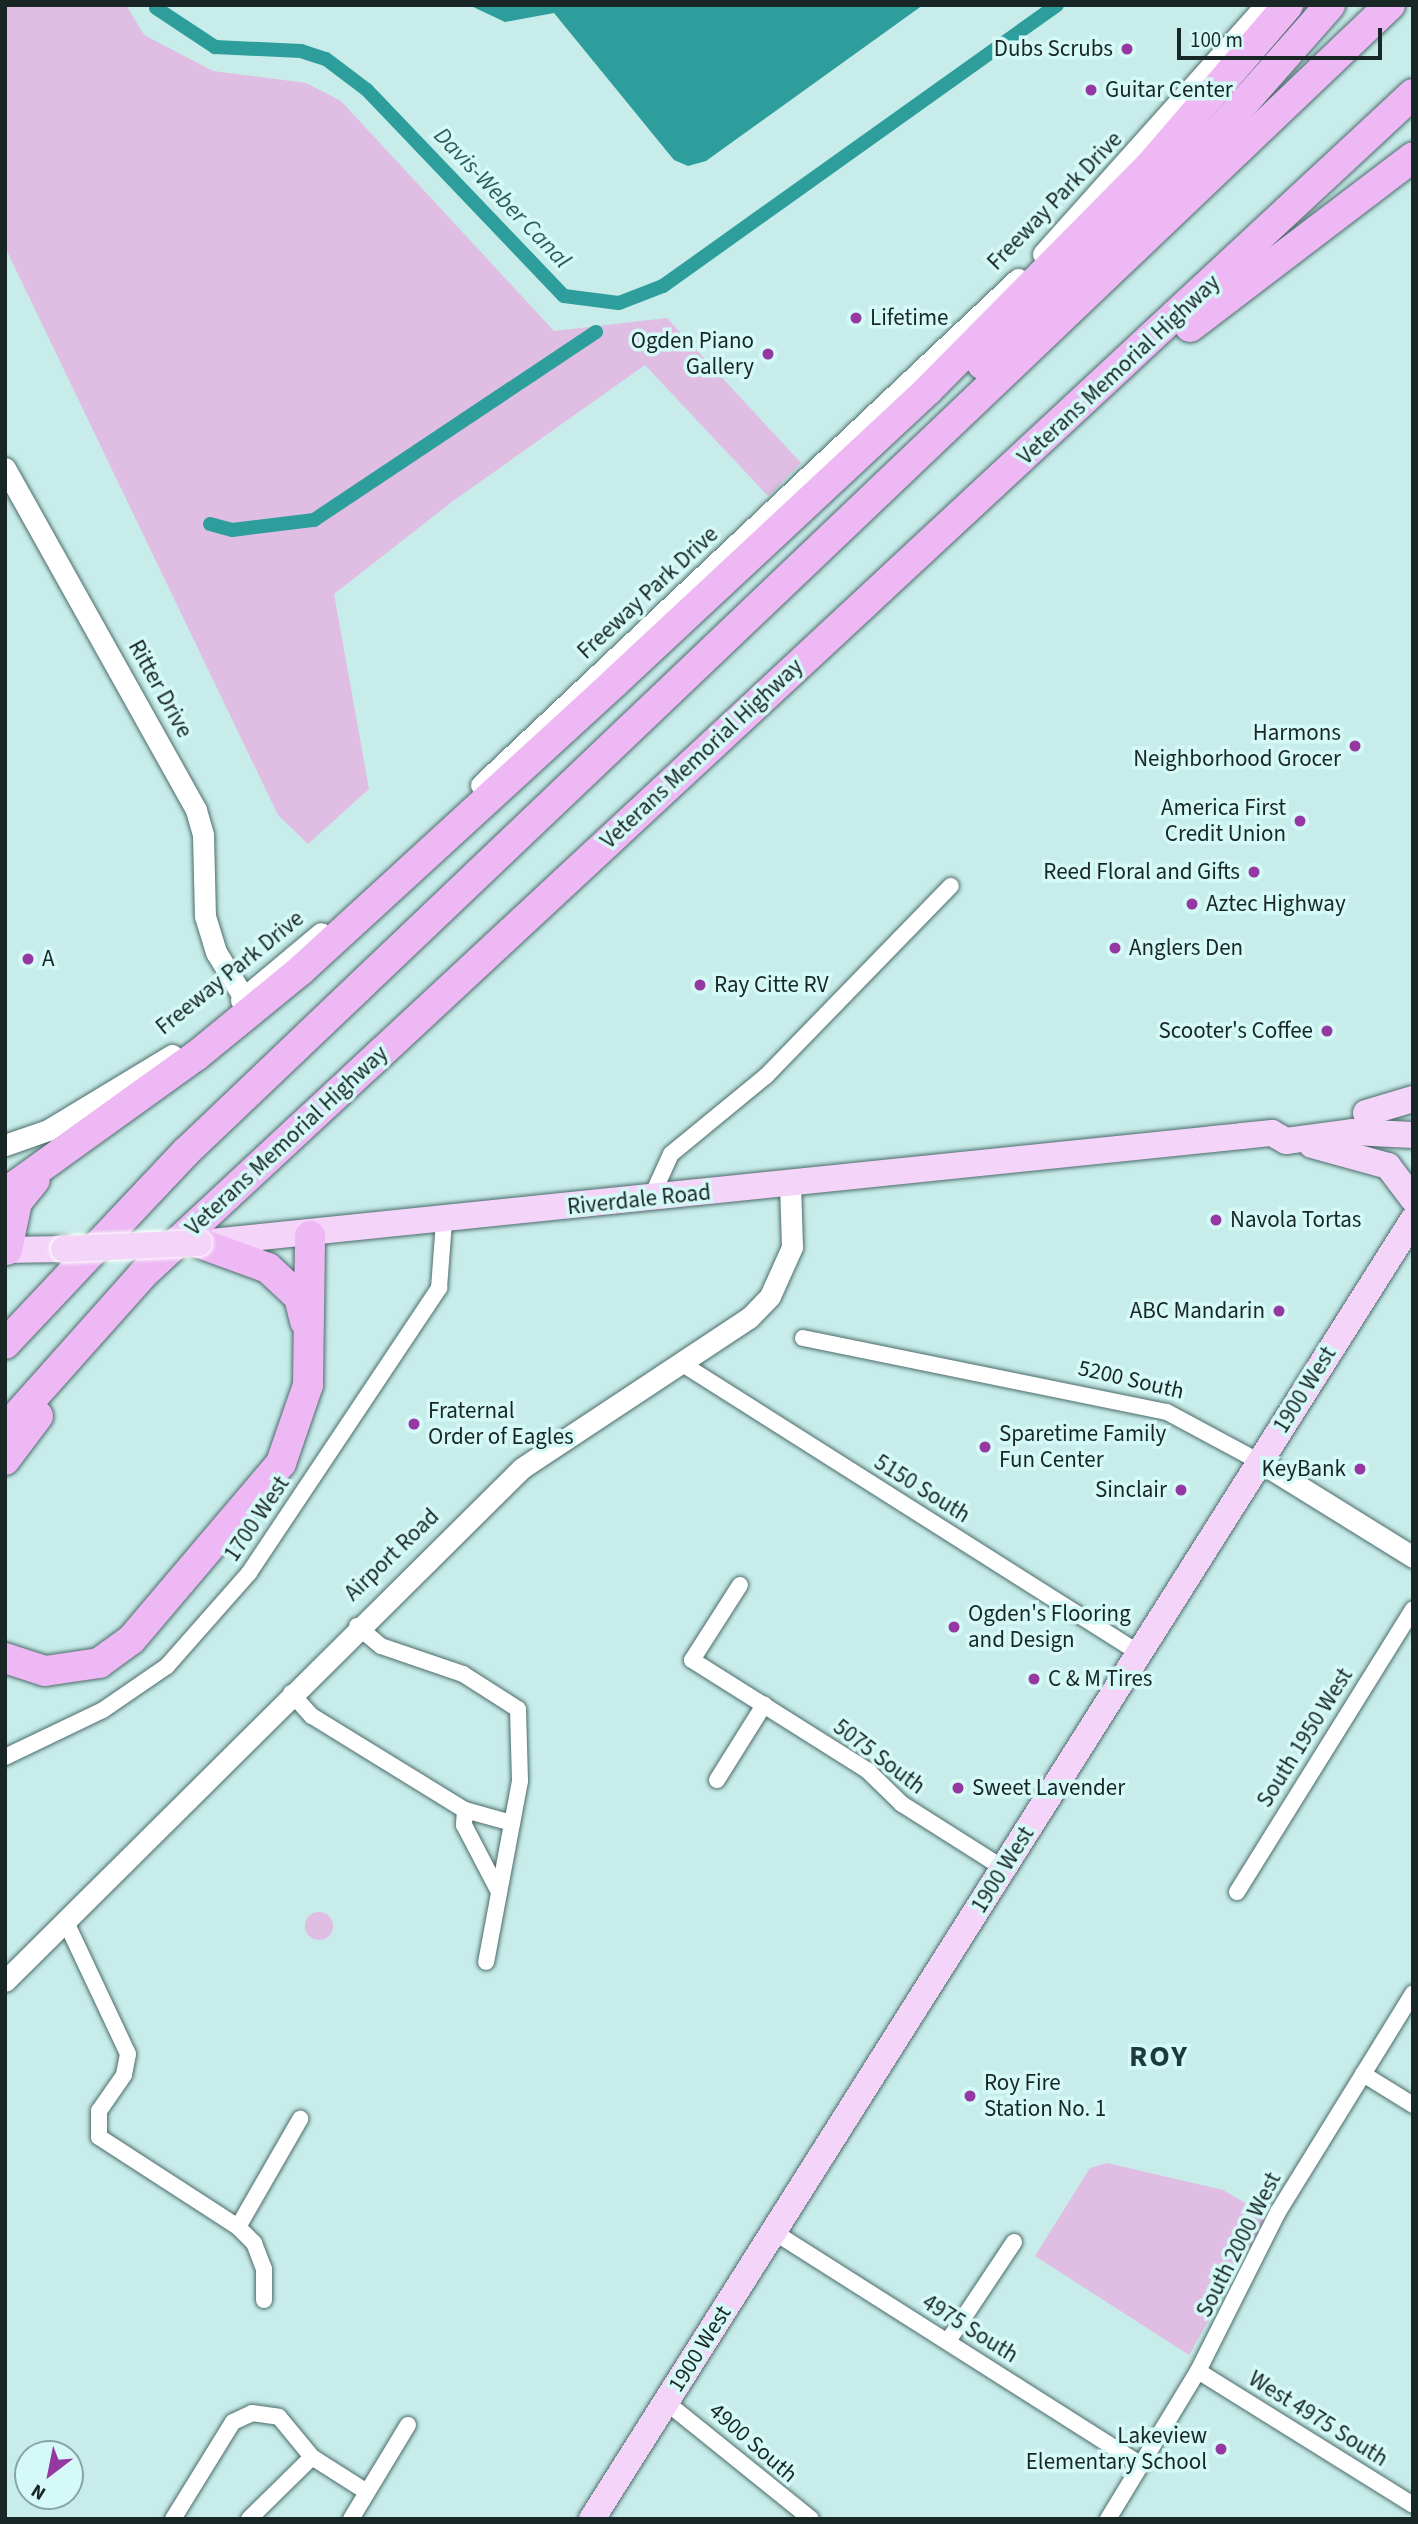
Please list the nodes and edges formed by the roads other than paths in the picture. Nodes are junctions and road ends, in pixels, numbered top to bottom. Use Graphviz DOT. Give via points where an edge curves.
graph roads {
  1 [pos="1266,5"];
  2 [pos="1288,5"];
  3 [pos="1330,5"];
  4 [pos="1390,5"];
  5 [pos="1413,94"];
  6 [pos="1413,157"];
  7 [pos="1077,411"];
  8 [pos="5,468"];
  9 [pos="951,886"];
  10 [pos="244,998"];
  11 [pos="1413,1099"];
  12 [pos="1366,1113"];
  13 [pos="1413,1117"];
  14 [pos="1413,1135"];
  15 [pos="1279,1137"];
  16 [pos="5,1145"];
  17 [pos="186,1152"];
  18 [pos="48,1163"];
  19 [pos="790,1183"];
  20 [pos="5,1194"];
  21 [pos="651,1198"];
  22 [pos="1413,1199"];
  23 [pos="1413,1220"];
  24 [pos="444,1222"];
  25 [pos="310,1236"];
  26 [pos="199,1243"];
  27 [pos="6,1250"];
  28 [pos="142,1275"];
  29 [pos="803,1338"];
  30 [pos="309,1342"];
  31 [pos="5,1344"];
  32 [pos="681,1363"];
  33 [pos="5,1429"];
  34 [pos="5,1460"];
  35 [pos="1260,1462"];
  36 [pos="1413,1557"];
  37 [pos="740,1585"];
  38 [pos="1413,1609"];
  39 [pos="357,1626"];
  40 [pos="1139,1653"];
  41 [pos="5,1658"];
  42 [pos="291,1693"];
  43 [pos="764,1705"];
  44 [pos="5,1757"];
  45 [pos="717,1780"];
  46 [pos="465,1810"];
  47 [pos="512,1823"];
  48 [pos="1003,1868"];
  49 [pos="499,1892"];
  50 [pos="1237,1892"];
  51 [pos="65,1920"];
  52 [pos="486,1962"];
  53 [pos="5,1981"];
  54 [pos="1413,1993"];
  55 [pos="1363,2074"];
  56 [pos="1413,2105"];
  57 [pos="300,2119"];
  58 [pos="238,2227"];
  59 [pos="774,2232"];
  60 [pos="1014,2242"];
  61 [pos="264,2300"];
  62 [pos="948,2341"];
  63 [pos="1198,2371"];
  64 [pos="666,2402"];
  65 [pos="408,2425"];
  66 [pos="312,2457"];
  67 [pos="1141,2465"];
  68 [pos="367,2492"];
  69 [pos="1413,2505"];
  70 [pos="173,2519"];
  71 [pos="249,2519"];
  72 [pos="351,2519"];
  73 [pos="592,2519"];
  74 [pos="811,2519"];
  75 [pos="1108,2519"];
  1 -- 10 [label="street, Freeway Park Drive" via="1027,271 377,882"];
  2 -- 18 [label="highway" via="1148,168 786,522 301,970"];
  3 -- 17 [label="highway" via="1190,164 392,930 239,1082"];
  4 -- 17 [label="highway"];
  5 -- 7 [label="highway, Veterans Memorial Highway"];
  6 -- 7 [label="highway"];
  7 -- 28 [label="highway, Veterans Memorial Highway"];
  8 -- 10 [label="street, Ritter Drive" via="196,810 203,835 205,916 216,952"];
  9 -- 21 [label="street" via="766,1076 671,1154"];
  10 -- 16 [label="street, Freeway Park Drive" via="142,1076 48,1130"];
  11 -- 12 [label="main road"];
  12 -- 13 [label="main road, Riverdale Road"];
  12 -- 15 [label="main road, Riverdale Road" via="1282,1124"];
  14 -- 15 [label="main road, Riverdale Road" via="1353,1132"];
  15 -- 19 [label="main road, Riverdale Road"];
  15 -- 22 [label="main road" via="1366,1155 1388,1166"];
  17 -- 31 [label="highway"];
  18 -- 20 [label="highway"];
  18 -- 27 [label="highway" via="17,1202"];
  19 -- 21 [label="main road, Riverdale Road"];
  19 -- 32 [label="street, Airport Road" via="792,1247 770,1296 749,1318"];
  21 -- 24 [label="main road, Riverdale Road"];
  23 -- 35 [label="main road, 1900 West"];
  24 -- 25 [label="main road, Riverdale Road"];
  24 -- 44 [label="street, 1700 West" via="439,1287 249,1573 167,1666 103,1710"];
  25 -- 26 [label="main road, Riverdale Road"];
  25 -- 30 [label="highway"];
  26 -- 27 [label="main road, Riverdale Road, bridge"];
  26 -- 30 [label="highway" via="268,1268 289,1284 299,1297"];
  28 -- 33 [label="highway, Veterans Memorial Highway"];
  28 -- 34 [label="highway"];
  29 -- 35 [label="street, 5200 South" via="1167,1412"];
  30 -- 41 [label="highway" via="302,1415 281,1463 131,1640 99,1663 75,1670 45,1671"];
  32 -- 39 [label="street, Airport Road" via="522,1468"];
  32 -- 40 [label="street, 5150 South"];
  35 -- 36 [label="street, 5200 South"];
  35 -- 40 [label="main road, 1900 West"];
  37 -- 43 [label="street, 5075 South" via="692,1660"];
  38 -- 50 [label="street, South 1950 West"];
  39 -- 42 [label="street, Airport Road"];
  39 -- 47 [label="street" via="381,1646 463,1674 518,1709 520,1781"];
  40 -- 48 [label="main road, 1900 West"];
  42 -- 46 [label="street" via="312,1716"];
  42 -- 51 [label="street, Airport Road"];
  43 -- 45 [label="street"];
  43 -- 48 [label="street, 5075 South"];
  46 -- 47 [label="street"];
  46 -- 49 [label="street" via="464,1825"];
  47 -- 49 [label="street"];
  48 -- 59 [label="main road, 1900 West"];
  49 -- 52 [label="street"];
  51 -- 53 [label="street, Airport Road"];
  51 -- 58 [label="street" via="128,2054 124,2075 99,2111 99,2137"];
  54 -- 55 [label="street, South 2000 West"];
  55 -- 56 [label="street"];
  55 -- 63 [label="street, South 2000 West" via="1278,2212"];
  57 -- 58 [label="street"];
  58 -- 61 [label="street" via="254,2244 264,2269"];
  59 -- 62 [label="street, 4975 South"];
  59 -- 64 [label="main road, 1900 West"];
  60 -- 62 [label="street"];
  62 -- 67 [label="street, 4975 South"];
  63 -- 67 [label="street, South 2000 West"];
  63 -- 69 [label="street, West 4975 South"];
  64 -- 73 [label="main road, 1900 West"];
  64 -- 74 [label="street, 4900 South"];
  65 -- 68 [label="street"];
  66 -- 68 [label="street"];
  66 -- 70 [label="street" via="279,2417 252,2413 233,2421"];
  66 -- 71 [label="street"];
  67 -- 75 [label="street, South 2000 West"];
  68 -- 72 [label="street"];
}
